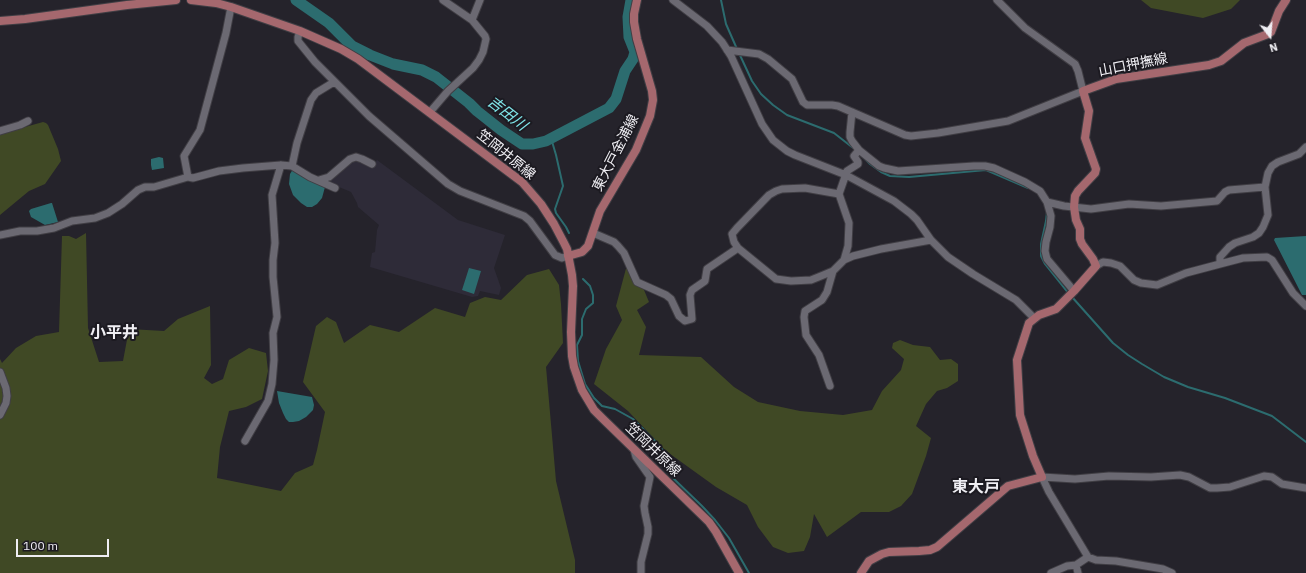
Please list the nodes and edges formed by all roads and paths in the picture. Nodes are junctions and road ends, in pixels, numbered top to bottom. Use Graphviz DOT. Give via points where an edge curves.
graph roads {
  1 [pos="176,0"];
  2 [pos="191,0"];
  3 [pos="443,0"];
  4 [pos="480,0"];
  5 [pos="637,0"];
  6 [pos="673,0"];
  7 [pos="997,0"];
  8 [pos="1286,0"];
  9 [pos="216,1"];
  10 [pos="231,7"];
  11 [pos="472,20"];
  12 [pos="0,21"];
  13 [pos="300,31"];
  14 [pos="730,50"];
  15 [pos="334,82"];
  16 [pos="1083,90"];
  17 [pos="430,112"];
  18 [pos="852,112"];
  19 [pos="28,121"];
  20 [pos="0,131"];
  21 [pos="1306,147"];
  22 [pos="858,151"];
  23 [pos="372,164"];
  24 [pos="281,165"];
  25 [pos="292,166"];
  26 [pos="846,174"];
  27 [pos="188,177"];
  28 [pos="319,180"];
  29 [pos="1265,187"];
  30 [pos="335,188"];
  31 [pos="839,194"];
  32 [pos="1048,202"];
  33 [pos="1074,207"];
  34 [pos="593,233"];
  35 [pos="0,235"];
  36 [pos="931,240"];
  37 [pos="738,248"];
  38 [pos="568,256"];
  39 [pos="844,260"];
  40 [pos="1220,264"];
  41 [pos="1096,266"];
  42 [pos="833,271"];
  43 [pos="1071,293"];
  44 [pos="1305,304"];
  45 [pos="1034,318"];
  46 [pos="0,372"];
  47 [pos="830,386"];
  48 [pos="0,415"];
  49 [pos="245,441"];
  50 [pos="634,450"];
  51 [pos="1042,477"];
  52 [pos="1306,488"];
  53 [pos="1088,557"];
  54 [pos="1076,564"];
  55 [pos="641,573"];
  56 [pos="739,573"];
  57 [pos="861,573"];
  58 [pos="1051,573"];
  59 [pos="1078,573"];
  60 [pos="1172,573"];
  1 -- 12 [label="main road"];
  2 -- 9 [label="main road, 笠岡井原線"];
  3 -- 11 [label="street"];
  4 -- 11 [label="street"];
  5 -- 34 [label="main road, 東大戸金浦線" via="634,14 635,31 650,80 652,108 636,150 600,211"];
  6 -- 14 [label="street" via="707,26"];
  7 -- 16 [label="street" via="1034,35 1075,64"];
  8 -- 16 [label="main road, 山口押撫線" via="1271,32 1244,43 1221,61 1116,79"];
  9 -- 10 [label="main road, 笠岡井原線"];
  10 -- 13 [label="main road, 笠岡井原線"];
  10 -- 27 [label="street" via="200,130 184,156"];
  11 -- 17 [label="street" via="486,39 479,60"];
  13 -- 15 [label="street" via="298,41"];
  13 -- 17 [label="main road, 笠岡井原線" via="358,59"];
  14 -- 18 [label="street" via="759,54 768,59 792,79 807,105 832,105"];
  14 -- 26 [label="street" via="762,124 773,140 795,155"];
  15 -- 25 [label="street" via="316,93 311,100"];
  15 -- 38 [label="street" via="369,116 448,184 524,216 555,255 562,258"];
  16 -- 18 [label="street" via="1008,121 911,136"];
  16 -- 33 [label="main road, 山口押撫線" via="1089,111 1085,138 1096,170 1075,196"];
  17 -- 38 [label="main road, 笠岡井原線" via="522,182 554,224"];
  18 -- 22 [label="street" via="850,137"];
  19 -- 20 [label="street"];
  21 -- 29 [label="street" via="1299,154 1272,166"];
  22 -- 26 [label="street" via="854,156 858,164 850,168"];
  22 -- 32 [label="street" via="879,166 898,171 974,166 994,168 1034,187"];
  23 -- 28 [label="street" via="356,157 328,177"];
  24 -- 25 [label="street"];
  24 -- 27 [label="street"];
  24 -- 49 [label="street" via="272,195 277,317 273,333 272,384 268,401"];
  25 -- 28 [label="street"];
  26 -- 31 [label="street"];
  26 -- 36 [label="street" via="894,201 911,214"];
  27 -- 35 [label="street" via="138,190 113,210 95,218 72,221 54,228"];
  28 -- 30 [label="street"];
  29 -- 33 [label="street" via="1229,190 1217,201 1161,206 1129,204 1099,209"];
  29 -- 40 [label="street" via="1268,215 1263,227 1253,237 1229,247 1220,257"];
  31 -- 37 [label="street" via="805,188 782,189 769,195 732,234"];
  31 -- 39 [label="street" via="849,223 848,246"];
  32 -- 33 [label="street"];
  32 -- 43 [label="street" via="1050,227 1046,247 1047,259"];
  33 -- 41 [label="main road" via="1080,239"];
  34 -- 37 [label="street" via="614,242 624,253 637,282 666,295 671,299 679,316 685,320 692,319 690,295 692,290 705,281 707,269"];
  34 -- 38 [label="main road, 東大戸金浦線" via="585,250"];
  36 -- 39 [label="street" via="876,250"];
  36 -- 45 [label="street" via="954,261 1016,300"];
  37 -- 42 [label="street" via="776,279 783,281 811,280"];
  38 -- 50 [label="main road, 笠岡井原線" via="573,286 571,345 577,378 594,410"];
  39 -- 42 [label="street"];
  40 -- 41 [label="street" via="1186,273 1157,285 1134,280 1120,266 1111,263 1103,262"];
  40 -- 44 [label="street" via="1243,258 1268,257 1293,293"];
  41 -- 43 [label="main road"];
  42 -- 47 [label="street" via="822,300 805,311 804,317 806,335 819,355"];
  43 -- 45 [label="main road" via="1056,309"];
  45 -- 51 [label="main road" via="1017,360 1020,415"];
  46 -- 48 [label="street" via="7,396"];
  50 -- 55 [label="street" via="650,477 644,506 648,534"];
  50 -- 56 [label="main road, 笠岡井原線" via="709,522"];
  51 -- 52 [label="street" via="1075,479 1180,475 1210,488 1217,488 1236,486 1264,476 1272,477 1282,484"];
  51 -- 53 [label="street"];
  51 -- 57 [label="main road" via="1008,486 937,547 930,550 882,554 869,561"];
  53 -- 54 [label="street"];
  53 -- 60 [label="street" via="1163,569"];
  54 -- 58 [label="street"];
  54 -- 59 [label="street"];
}
